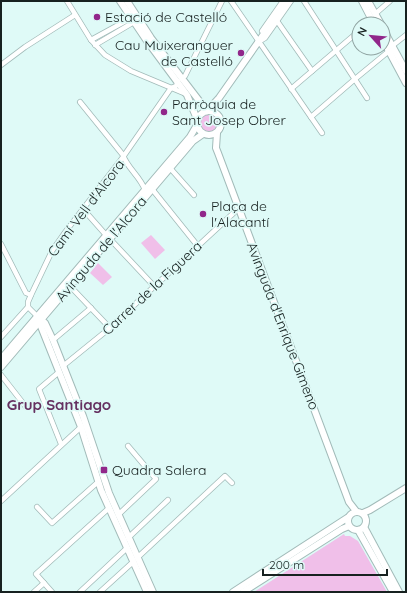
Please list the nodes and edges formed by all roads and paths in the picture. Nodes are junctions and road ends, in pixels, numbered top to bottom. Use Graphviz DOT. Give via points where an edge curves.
graph roads {
  1 [pos="68,1"];
  2 [pos="120,1"];
  3 [pos="127,1"];
  4 [pos="222,1"];
  5 [pos="230,1"];
  6 [pos="283,1"];
  7 [pos="287,1"];
  8 [pos="291,1"];
  9 [pos="304,1"];
  10 [pos="362,1"];
  11 [pos="368,1"];
  12 [pos="390,1"];
  13 [pos="75,15"];
  14 [pos="370,16"];
  15 [pos="371,16"];
  16 [pos="376,16"];
  17 [pos="134,18"];
  18 [pos="277,21"];
  19 [pos="406,35"];
  20 [pos="351,38"];
  21 [pos="91,40"];
  22 [pos="258,42"];
  23 [pos="95,45"];
  24 [pos="391,49"];
  25 [pos="336,50"];
  26 [pos="383,56"];
  27 [pos="1,65"];
  28 [pos="405,67"];
  29 [pos="312,71"];
  30 [pos="355,79"];
  31 [pos="180,80"];
  32 [pos="406,83"];
  33 [pos="172,88"];
  34 [pos="291,89"];
  35 [pos="187,95"];
  36 [pos="219,98"];
  37 [pos="367,98"];
  38 [pos="80,102"];
  39 [pos="207,111"];
  40 [pos="217,113"];
  41 [pos="311,117"];
  42 [pos="197,122"];
  43 [pos="217,133"];
  44 [pos="322,133"];
  45 [pos="205,135"];
  46 [pos="216,148"];
  47 [pos="123,157"];
  48 [pos="170,168"];
  49 [pos="147,187"];
  50 [pos="194,196"];
  51 [pos="239,208"];
  52 [pos="82,209"];
  53 [pos="108,237"];
  54 [pos="1,244"];
  55 [pos="197,245"];
  56 [pos="70,286"];
  57 [pos="154,286"];
  58 [pos="31,295"];
  59 [pos="28,307"];
  60 [pos="91,308"];
  61 [pos="39,319"];
  62 [pos="109,327"];
  63 [pos="1,337"];
  64 [pos="53,340"];
  65 [pos="1,359"];
  66 [pos="1,367"];
  67 [pos="61,369"];
  68 [pos="1,375"];
  69 [pos="26,407"];
  70 [pos="81,427"];
  71 [pos="61,444"];
  72 [pos="128,446"];
  73 [pos="101,481"];
  74 [pos="232,483"];
  75 [pos="406,488"];
  76 [pos="104,489"];
  77 [pos="168,500"];
  78 [pos="1,501"];
  79 [pos="37,506"];
  80 [pos="109,508"];
  81 [pos="351,514"];
  82 [pos="364,515"];
  83 [pos="116,516"];
  84 [pos="349,526"];
  85 [pos="361,529"];
  86 [pos="126,539"];
  87 [pos="127,548"];
  88 [pos="135,560"];
  89 [pos="44,583"];
  90 [pos="148,590"];
  91 [pos="34,592"];
  92 [pos="52,592"];
  93 [pos="80,592"];
  94 [pos="100,592"];
  95 [pos="233,592"];
  96 [pos="243,592"];
  97 [pos="393,592"];
  98 [pos="399,592"];
  1 -- 13 [label="street"];
  2 -- 17 [label="main road"];
  3 -- 17 [label="main road"];
  4 -- 31 [label="street, Camí Vell d'Alcora"];
  5 -- 22 [label="street"];
  6 -- 22 [label="street" via="260,34"];
  7 -- 22 [label="main road"];
  8 -- 18 [label="street"];
  9 -- 25 [label="street"];
  10 -- 14 [label="main road"];
  11 -- 15 [label="main road"];
  12 -- 16 [label="street"];
  13 -- 21 [label="street"];
  13 -- 27 [label="street"];
  17 -- 21 [label="street"];
  17 -- 23 [label="street"];
  17 -- 31 [label="main road"];
  18 -- 22 [label="street" via="265,38"];
  18 -- 29 [label="street"];
  19 -- 24 [label="street"];
  20 -- 25 [label="street"];
  21 -- 23 [label="street"];
  22 -- 34 [label="street"];
  22 -- 36 [label="main road"];
  23 -- 33 [label="street" via="123,66"];
  24 -- 28 [label="main road"];
  24 -- 32 [label="main road"];
  25 -- 29 [label="street"];
  25 -- 30 [label="street"];
  26 -- 30 [label="street"];
  29 -- 34 [label="street"];
  30 -- 37 [label="street"];
  30 -- 41 [label="street"];
  31 -- 33 [label="street, Camí Vell d'Alcora"];
  31 -- 35 [label="main road"];
  31 -- 39 [label="main road"];
  33 -- 35 [label="street"];
  33 -- 47 [label="street, Camí Vell d'Alcora"];
  34 -- 41 [label="street"];
  35 -- 42 [label="main road"];
  36 -- 39 [label="main road"];
  36 -- 40 [label="main road"];
  38 -- 47 [label="street"];
  39 -- 40 [label="main road"];
  39 -- 42 [label="main road" via="201,114"];
  40 -- 43 [label="main road" via="222,126"];
  41 -- 44 [label="street"];
  42 -- 45 [label="main road" via="199,130"];
  42 -- 49 [label="main road, Avinguda de l'Alcora" via="192,134"];
  43 -- 45 [label="main road"];
  43 -- 46 [label="main road, Avinguda d'Enrique Gimeno"];
  45 -- 46 [label="main road, Avinguda d'Enrique Gimeno"];
  45 -- 48 [label="main road, Avinguda de l'Alcora" via="193,141"];
  46 -- 51 [label="main road, Avinguda d'Enrique Gimeno"];
  47 -- 49 [label="street"];
  47 -- 52 [label="street, Camí Vell d'Alcora"];
  48 -- 49 [label="main road, Avinguda de l'Alcora"];
  48 -- 50 [label="street"];
  49 -- 53 [label="main road, Avinguda de l'Alcora"];
  49 -- 55 [label="street"];
  51 -- 55 [label="street, Carrer de la Figuera"];
  51 -- 81 [label="main road, Avinguda d'Enrique Gimeno" via="350,504"];
  52 -- 53 [label="street"];
  52 -- 58 [label="street, Camí Vell d'Alcora" via="52,252"];
  53 -- 56 [label="main road, Avinguda de l'Alcora"];
  53 -- 57 [label="street"];
  53 -- 61 [label="main road, Avinguda de l'Alcora"];
  54 -- 58 [label="street" via="26,293"];
  55 -- 57 [label="street, Carrer de la Figuera"];
  56 -- 60 [label="street"];
  56 -- 61 [label="main road, Avinguda de l'Alcora"];
  57 -- 62 [label="street, Carrer de la Figuera"];
  58 -- 59 [label="street, Camí Vell d'Alcora"];
  59 -- 61 [label="street"];
  59 -- 63 [label="street, Camí Vell d'Alcora"];
  60 -- 62 [label="street"];
  60 -- 64 [label="street"];
  61 -- 64 [label="main road" via="45,322"];
  61 -- 65 [label="main road, Avinguda de l'Alcora"];
  61 -- 66 [label="main road, Avinguda de l'Alcora"];
  61 -- 67 [label="main road"];
  62 -- 67 [label="street, Carrer de la Figuera"];
  64 -- 67 [label="main road"];
  67 -- 70 [label="main road"];
  67 -- 71 [label="street, Carrer de la Figuera" via="39,389"];
  67 -- 73 [label="main road" via="83,416"];
  68 -- 69 [label="street"];
  70 -- 71 [label="street"];
  70 -- 73 [label="main road"];
  71 -- 78 [label="street"];
  72 -- 83 [label="street" via="156,479"];
  73 -- 76 [label="main road"];
  73 -- 79 [label="street" via="52,523"];
  74 -- 88 [label="street" via="225,476"];
  75 -- 82 [label="main road"];
  76 -- 80 [label="main road"];
  76 -- 83 [label="main road"];
  77 -- 86 [label="street"];
  80 -- 83 [label="main road"];
  80 -- 89 [label="street" via="36,574"];
  81 -- 82 [label="main road"];
  81 -- 84 [label="main road"];
  81 -- 95 [label="main road"];
  82 -- 85 [label="main road" via="366,522"];
  83 -- 86 [label="main road"];
  84 -- 85 [label="main road"];
  84 -- 96 [label="main road"];
  85 -- 97 [label="main road"];
  85 -- 98 [label="main road"];
  86 -- 87 [label="main road"];
  86 -- 88 [label="main road"];
  87 -- 88 [label="main road"];
  87 -- 93 [label="street"];
  88 -- 90 [label="main road"];
  88 -- 94 [label="street"];
  89 -- 91 [label="street"];
  89 -- 92 [label="street"];
}
